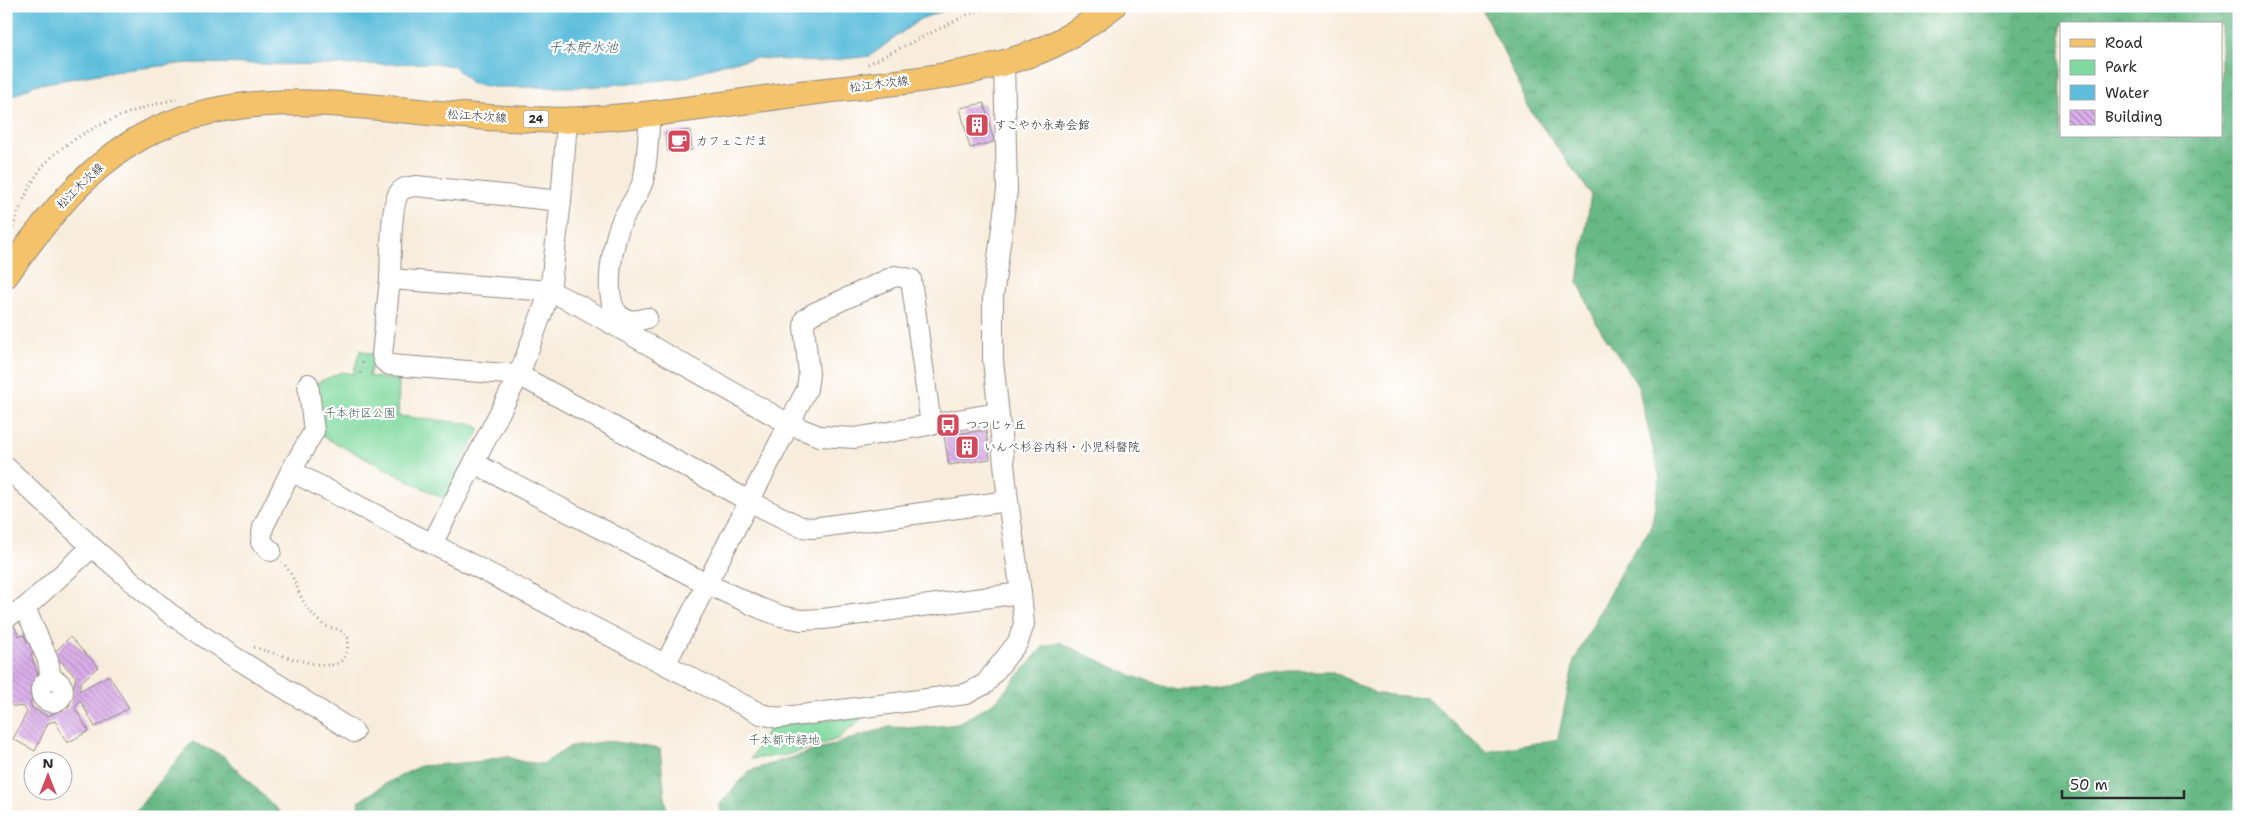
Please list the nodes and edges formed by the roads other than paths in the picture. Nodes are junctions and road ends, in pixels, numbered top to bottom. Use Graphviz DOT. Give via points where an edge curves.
graph roads {
  1 [pos="1113,6"];
  2 [pos="1004,63"];
  3 [pos="650,113"];
  4 [pos="567,120"];
  5 [pos="561,201"];
  6 [pos="6,275"];
  7 [pos="390,279"];
  8 [pos="550,291"];
  9 [pos="647,318"];
  10 [pos="519,375"];
  11 [pos="308,384"];
  12 [pos="997,413"];
  13 [pos="789,424"];
  14 [pos="931,425"];
  15 [pos="474,463"];
  16 [pos="6,467"];
  17 [pos="291,471"];
  18 [pos="749,501"];
  19 [pos="1008,501"];
  20 [pos="432,544"];
  21 [pos="92,547"];
  22 [pos="271,552"];
  23 [pos="707,584"];
  24 [pos="1021,593"];
  25 [pos="24,608"];
  26 [pos="6,617"];
  27 [pos="666,663"];
  28 [pos="51,680"];
  29 [pos="354,732"];
  1 -- 2 [label="main road, 松江木次線 / 24" via="1076,33"];
  2 -- 3 [label="main road, 松江木次線 / 24" via="946,75"];
  2 -- 12 [label="street" via="1007,190 993,297"];
  3 -- 4 [label="main road, 松江木次線 / 24"];
  3 -- 9 [label="street" via="642,183 620,226 609,273 613,308 617,314 629,319"];
  4 -- 5 [label="street"];
  4 -- 6 [label="main road, 松江木次線 / 24" via="275,103 197,114 154,130 90,174 61,202"];
  5 -- 7 [label="street" via="406,187 394,206"];
  5 -- 8 [label="street"];
  7 -- 8 [label="street"];
  7 -- 10 [label="street" via="384,361 390,365"];
  8 -- 10 [label="street"];
  8 -- 13 [label="street"];
  10 -- 15 [label="street"];
  10 -- 18 [label="street"];
  11 -- 17 [label="street" via="314,431"];
  12 -- 14 [label="street"];
  12 -- 19 [label="street"];
  13 -- 14 [label="street" via="818,436 837,438"];
  13 -- 14 [label="street" via="807,389 805,320 894,276 910,279"];
  13 -- 18 [label="street"];
  15 -- 20 [label="street"];
  15 -- 23 [label="street"];
  16 -- 21 [label="street"];
  17 -- 20 [label="street"];
  17 -- 22 [label="street" via="263,527 260,542"];
  18 -- 19 [label="street" via="801,527 813,528"];
  18 -- 23 [label="street"];
  19 -- 24 [label="street"];
  20 -- 27 [label="street"];
  21 -- 25 [label="street"];
  21 -- 29 [label="street" via="170,613"];
  23 -- 24 [label="street" via="781,616 802,620"];
  23 -- 27 [label="street"];
  24 -- 27 [label="street" via="1024,624 1018,642 985,684 966,694 778,718 761,714"];
  25 -- 26 [label="street"];
  25 -- 28 [label="street" via="48,660"];
}
